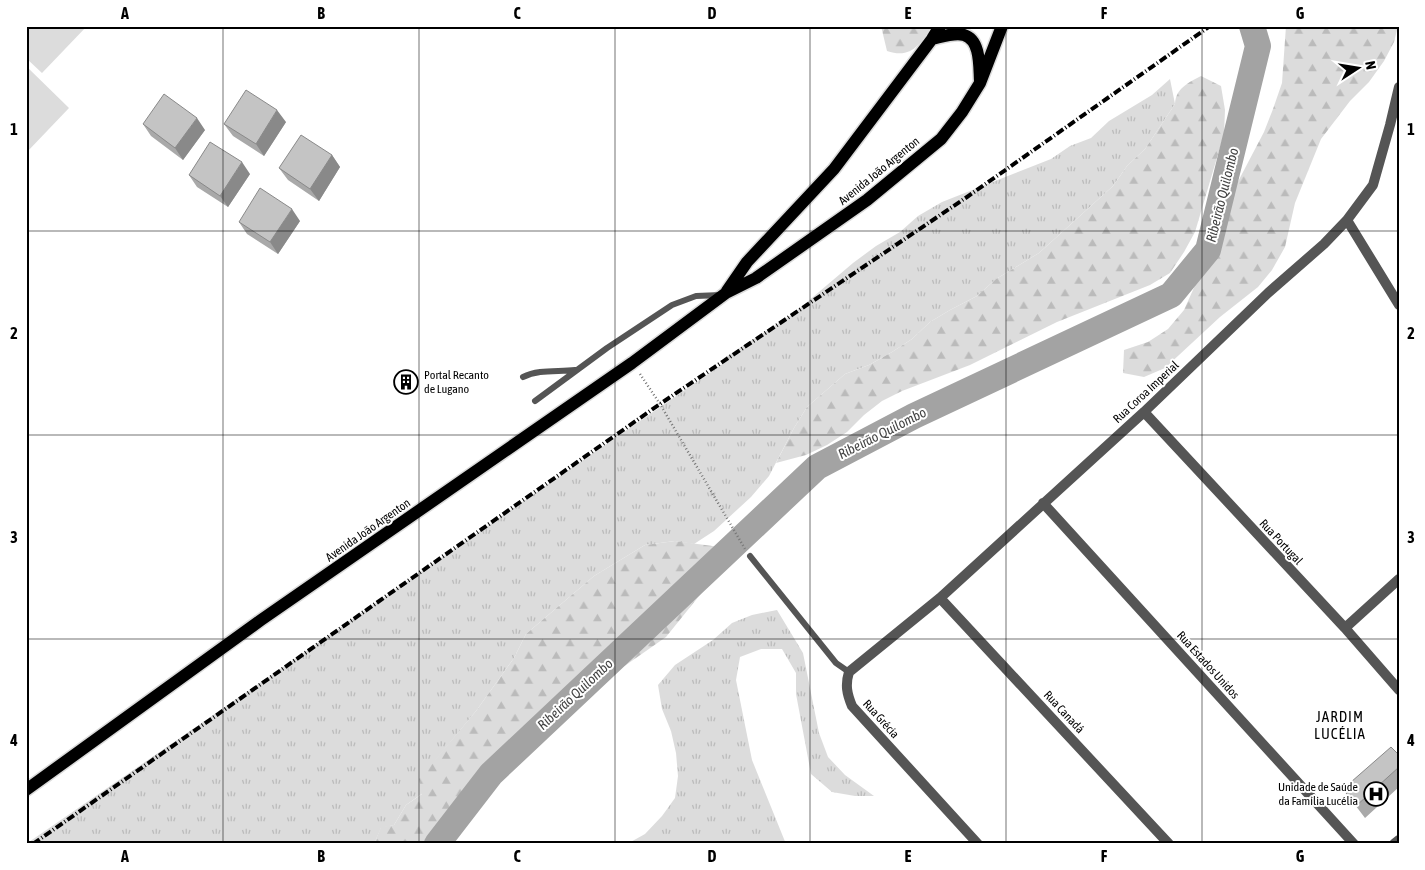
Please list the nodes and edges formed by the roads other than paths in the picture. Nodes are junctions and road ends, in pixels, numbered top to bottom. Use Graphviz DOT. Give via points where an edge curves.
graph roads {
  1 [pos="940,26"];
  2 [pos="1002,26"];
  3 [pos="932,39"];
  4 [pos="980,83"];
  5 [pos="1399,87"];
  6 [pos="1346,220"];
  7 [pos="724,294"];
  8 [pos="1399,306"];
  9 [pos="576,370"];
  10 [pos="523,377"];
  11 [pos="535,401"];
  12 [pos="1144,412"];
  13 [pos="1043,503"];
  14 [pos="750,556"];
  15 [pos="1399,579"];
  16 [pos="940,598"];
  17 [pos="1345,628"];
  18 [pos="849,672"];
  19 [pos="1399,690"];
  20 [pos="26,790"];
  21 [pos="1399,840"];
  22 [pos="978,844"];
  23 [pos="1169,844"];
  24 [pos="1354,844"];
  25 [pos="1394,844"];
  1 -- 3 [label="main road, Avenida João Argenton"];
  2 -- 4 [label="main road, Avenida João Argenton"];
  3 -- 4 [label="main road" via="963,35 972,40 977,50"];
  3 -- 7 [label="main road, Avenida João Argenton" via="834,169 747,262"];
  4 -- 7 [label="main road, Avenida João Argenton" via="941,139 867,200 756,278"];
  5 -- 6 [label="street, Rua Coroa Imperial" via="1373,184"];
  6 -- 8 [label="street"];
  6 -- 12 [label="street, Rua Coroa Imperial"];
  7 -- 9 [label="lane" via="696,296 672,305"];
  7 -- 20 [label="main road, Avenida João Argenton" via="632,363 261,620"];
  9 -- 10 [label="lane" via="532,372"];
  9 -- 11 [label="lane"];
  12 -- 13 [label="street, Rua Coroa Imperial"];
  12 -- 17 [label="street, Rua Portugal"];
  13 -- 16 [label="street, Rua Coroa Imperial"];
  13 -- 24 [label="street, Rua Estados Unidos"];
  14 -- 18 [label="lane" via="836,663"];
  15 -- 17 [label="street"];
  16 -- 18 [label="street, Rua Coroa Imperial"];
  16 -- 23 [label="street, Rua Canadá"];
  17 -- 19 [label="street, Rua Portugal"];
  18 -- 22 [label="street, Rua Grécia" via="846,692 852,706"];
  21 -- 25 [label="street"];
}
